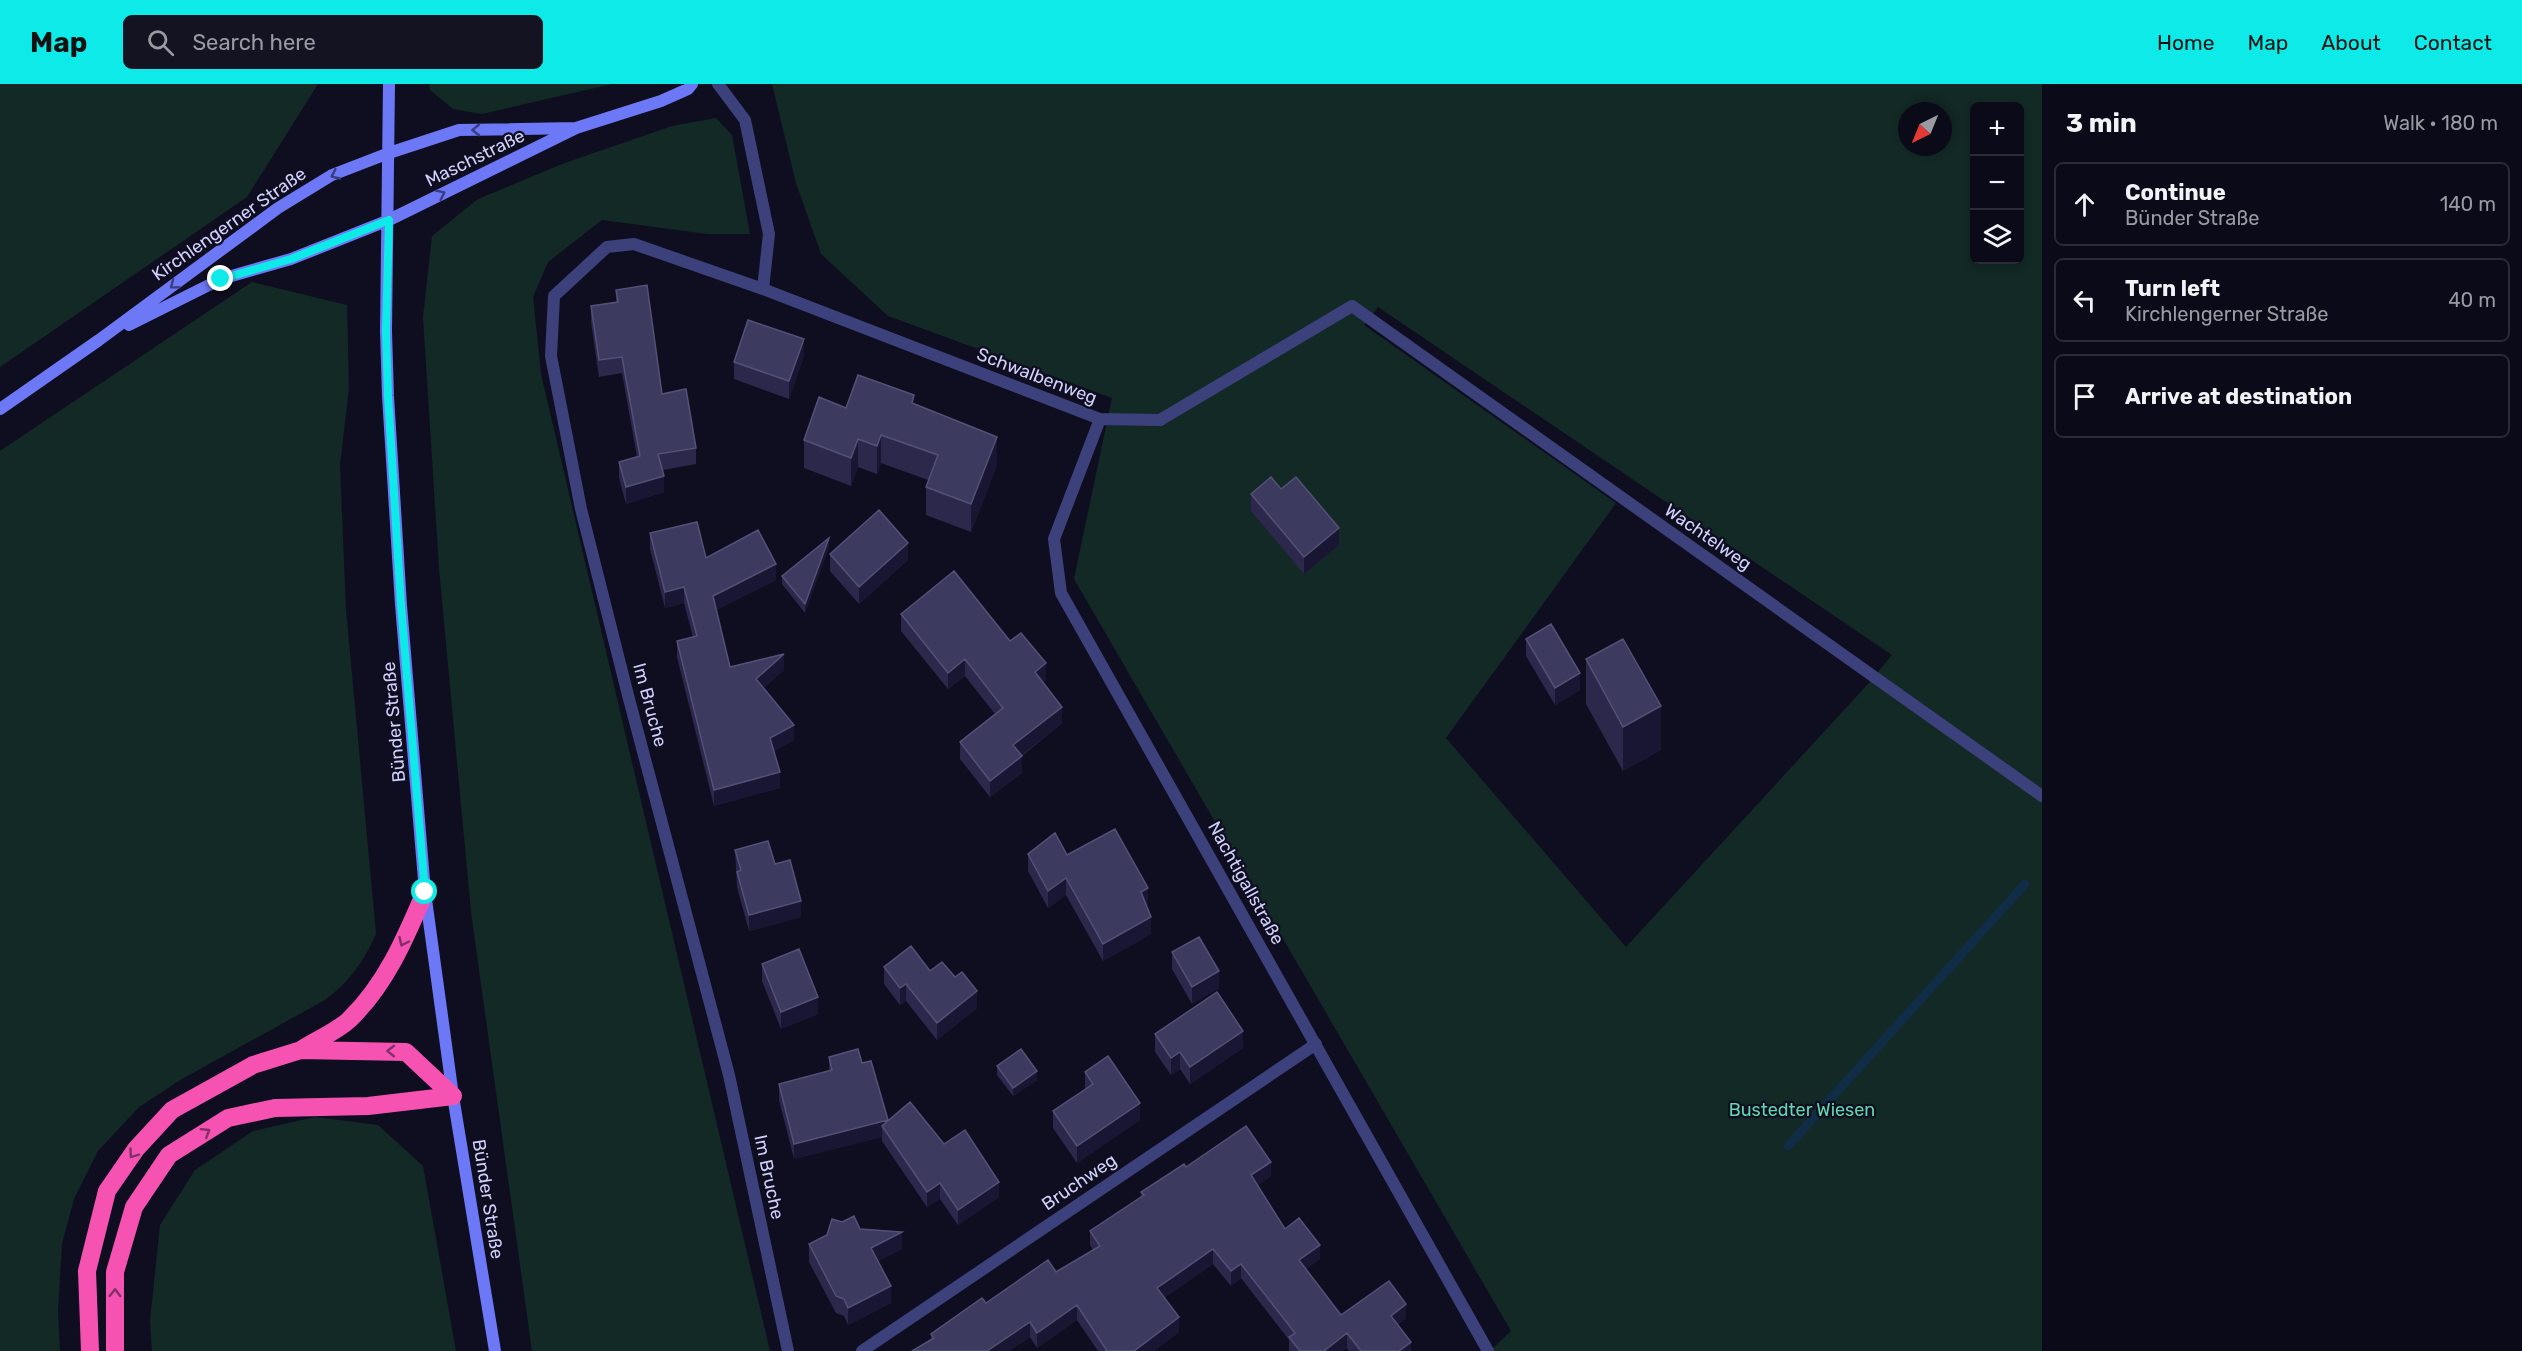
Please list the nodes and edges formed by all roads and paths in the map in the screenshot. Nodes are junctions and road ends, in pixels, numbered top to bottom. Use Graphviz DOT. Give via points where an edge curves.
graph roads {
  1 [pos="389,84"];
  2 [pos="692,84"];
  3 [pos="718,84"];
  4 [pos="576,128"];
  5 [pos="389,153"];
  6 [pos="389,220"];
  7 [pos="764,289"];
  8 [pos="1352,306"];
  9 [pos="99,340"];
  10 [pos="0,409"];
  11 [pos="1100,419"];
  12 [pos="2042,796"];
  13 [pos="425,892"];
  14 [pos="1316,1044"];
  15 [pos="301,1050"];
  16 [pos="453,1096"];
  17 [pos="90,1351"];
  18 [pos="115,1351"];
  19 [pos="495,1351"];
  20 [pos="788,1351"];
  21 [pos="862,1351"];
  22 [pos="1488,1351"];
  1 -- 5 [label="street, Bünder Straße"];
  2 -- 4 [label="street, Maschstraße" via="661,101"];
  3 -- 7 [label="street" via="745,120 769,234"];
  4 -- 5 [label="street, Maschstraße, one-way" via="459,130"];
  6 -- 4 [label="street, Maschstraße, one-way"];
  5 -- 6 [label="street, Bünder Straße"];
  5 -- 9 [label="street, Kirchlengerner Straße, one-way" via="332,175 278,208"];
  6 -- 9 [label="street, Kirchlengerner Straße" via="291,259 221,279"];
  6 -- 13 [label="street, Bünder Straße" via="386,331 389,407"];
  7 -- 11 [label="street, Schwalbenweg"];
  7 -- 20 [label="street, Im Bruche" via="634,244 607,247 554,297 550,356 584,520 729,1076"];
  8 -- 11 [label="street, Schwalbenweg" via="1160,420"];
  8 -- 12 [label="street, Wachtelweg"];
  9 -- 10 [label="street, Kirchlengerner Straße"];
  11 -- 14 [label="street, Nachtigallstraße" via="1054,539 1061,592"];
  13 -- 15 [label="highway, one-way" via="402,948 376,990 347,1021"];
  13 -- 16 [label="street, Bünder Straße"];
  14 -- 21 [label="street, Bruchweg"];
  14 -- 22 [label="street, Nachtigallstraße"];
  16 -- 15 [label="highway, one-way" via="406,1052"];
  15 -- 17 [label="highway, one-way" via="253,1065 172,1110 136,1149 107,1191 87,1271"];
  18 -- 16 [label="highway, one-way" via="115,1272 134,1207 169,1155 228,1118 275,1108 368,1106"];
  16 -- 19 [label="street, Bünder Straße"];
}
